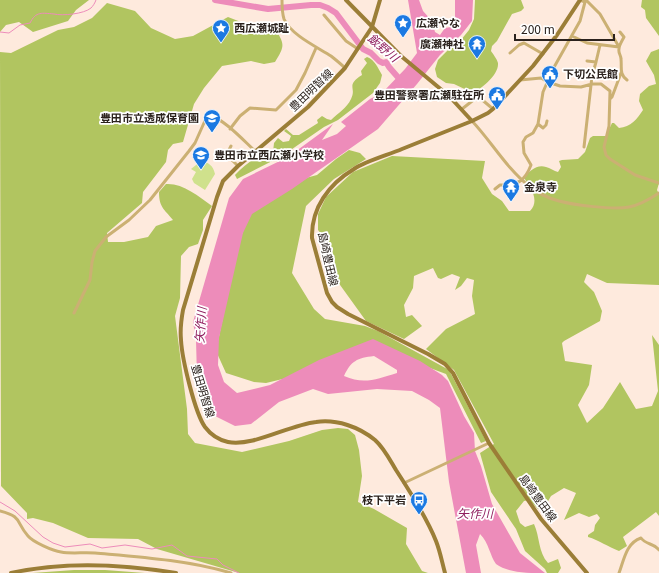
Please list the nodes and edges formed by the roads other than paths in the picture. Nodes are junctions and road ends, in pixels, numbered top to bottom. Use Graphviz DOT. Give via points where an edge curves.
graph roads {
  1 [pos="346,0"];
  2 [pos="380,0"];
  3 [pos="580,0"];
  4 [pos="282,1"];
  5 [pos="586,1"];
  6 [pos="324,16"];
  7 [pos="372,27"];
  8 [pos="620,32"];
  9 [pos="572,36"];
  10 [pos="600,45"];
  11 [pos="619,47"];
  12 [pos="316,48"];
  13 [pos="359,49"];
  14 [pos="510,53"];
  15 [pos="543,54"];
  16 [pos="586,60"];
  17 [pos="596,62"];
  18 [pos="345,68"];
  19 [pos="621,73"];
  20 [pos="520,80"];
  21 [pos="627,80"];
  22 [pos="548,82"];
  23 [pos="592,84"];
  24 [pos="610,99"];
  25 [pos="462,109"];
  26 [pos="493,109"];
  27 [pos="472,121"];
  28 [pos="547,121"];
  29 [pos="538,124"];
  30 [pos="230,129"];
  31 [pos="232,146"];
  32 [pos="584,147"];
  33 [pos="255,151"];
  34 [pos="238,166"];
  35 [pos="522,179"];
  36 [pos="659,183"];
  37 [pos="495,189"];
  38 [pos="659,193"];
  39 [pos="74,313"];
  40 [pos="487,443"];
  41 [pos="404,483"];
  42 [pos="0,511"];
  43 [pos="659,550"];
  44 [pos="11,573"];
  45 [pos="176,573"];
  46 [pos="231,573"];
  47 [pos="445,573"];
  48 [pos="587,573"];
  49 [pos="619,573"];
  1 -- 7 [label="main road"];
  2 -- 7 [label="main road, 豊田明智線"];
  3 -- 5 [label="street"];
  3 -- 15 [label="main road, 島崎豊田線"];
  4 -- 12 [label="street" via="283,17 288,24"];
  5 -- 9 [label="street"];
  5 -- 11 [label="street" via="600,14"];
  6 -- 13 [label="street" via="346,41"];
  7 -- 13 [label="main road, 豊田明智線"];
  7 -- 25 [label="main road"];
  8 -- 11 [label="street" via="624,37"];
  9 -- 10 [label="street" via="587,43"];
  9 -- 22 [label="street"];
  10 -- 11 [label="street"];
  10 -- 17 [label="street"];
  11 -- 19 [label="street"];
  12 -- 18 [label="street"];
  12 -- 30 [label="street" via="296,90 273,110 250,108"];
  13 -- 18 [label="main road, 豊田明智線"];
  14 -- 15 [label="street" via="524,43"];
  15 -- 20 [label="main road, 島崎豊田線"];
  16 -- 17 [label="street"];
  17 -- 23 [label="street"];
  18 -- 33 [label="main road, 豊田明智線" via="308,107"];
  19 -- 21 [label="street"];
  19 -- 24 [label="street"];
  20 -- 22 [label="street" via="538,77"];
  20 -- 26 [label="main road, 島崎豊田線"];
  22 -- 23 [label="street" via="560,86 581,87"];
  22 -- 29 [label="street" via="543,92"];
  23 -- 24 [label="street" via="602,84 606,87 610,91"];
  23 -- 32 [label="street"];
  24 -- 36 [label="street" via="609,126 604,147 606,155 635,175"];
  25 -- 26 [label="street" via="476,98 480,98"];
  25 -- 27 [label="main road"];
  26 -- 27 [label="main road, 島崎豊田線"];
  27 -- 35 [label="street"];
  27 -- 40 [label="main road, 島崎豊田線" via="354,168 327,190 320,201 313,222 312,238 327,294 332,302 348,314 445,364 456,378"];
  28 -- 29 [label="street" via="543,128"];
  29 -- 35 [label="street" via="523,142 524,153 531,165 528,174"];
  30 -- 33 [label="street"];
  30 -- 39 [label="street" via="208,114 192,147 150,200 106,237 96,251 90,280"];
  31 -- 34 [label="street" via="228,156"];
  33 -- 34 [label="main road, 豊田明智線"];
  34 -- 41 [label="main road, 豊田明智線" via="223,181 216,197 180,325 181,346 188,378 204,426 218,438 228,442 243,442 311,422 341,423 361,430 376,441"];
  35 -- 37 [label="street" via="519,183 500,185"];
  35 -- 38 [label="street" via="539,193 554,200 605,208 629,207 650,200"];
  40 -- 41 [label="street"];
  40 -- 48 [label="main road, 島崎豊田線" via="541,519"];
  41 -- 47 [label="main road, 豊田明智線" via="435,540"];
  42 -- 46 [label="street" via="13,515 29,537 60,552 135,556 210,567"];
  43 -- 49 [label="street" via="640,538 636,540 631,543"];
  44 -- 45 [label="main road" via="87,565"];
}
